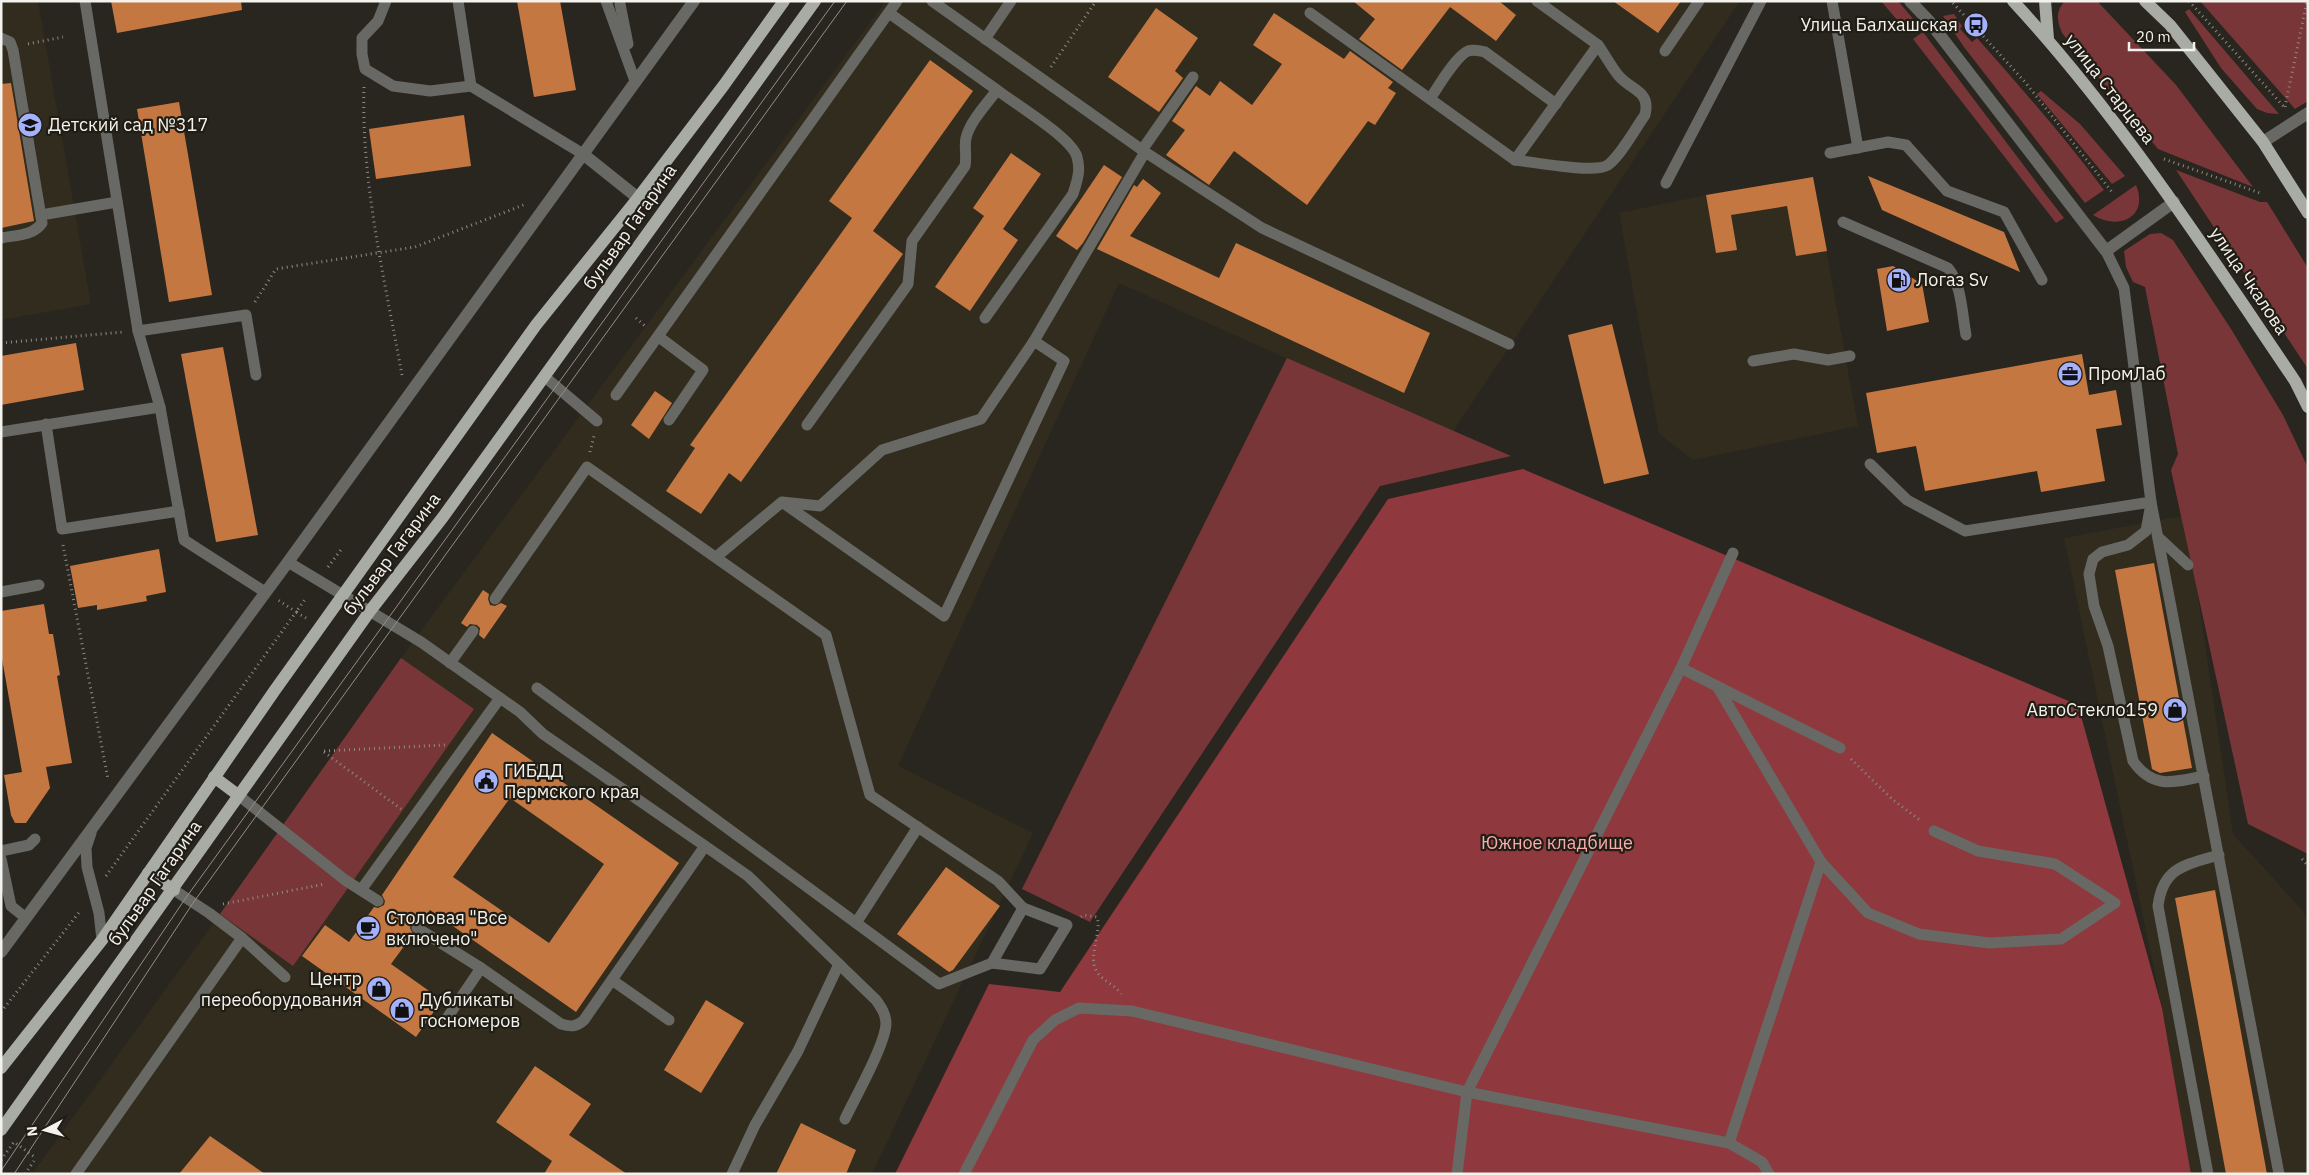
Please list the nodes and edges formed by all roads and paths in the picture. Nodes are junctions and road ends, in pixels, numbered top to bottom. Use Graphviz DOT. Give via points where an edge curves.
graph roads {
  1 [pos="84,1"];
  2 [pos="386,1"];
  3 [pos="458,1"];
  4 [pos="606,1"];
  5 [pos="694,1"];
  6 [pos="784,1"];
  7 [pos="815,1"];
  8 [pos="897,1"];
  9 [pos="932,1"];
  10 [pos="1012,1"];
  11 [pos="1096,1"];
  12 [pos="1537,1"];
  13 [pos="1699,1"];
  14 [pos="1760,1"];
  15 [pos="1832,1"];
  16 [pos="1910,1"];
  17 [pos="2013,1"];
  18 [pos="2045,1"];
  19 [pos="2145,1"];
  20 [pos="2189,1"];
  21 [pos="2307,1"];
  22 [pos="1954,3"];
  23 [pos="620,4"];
  24 [pos="889,13"];
  25 [pos="1310,13"];
  26 [pos="63,37"];
  27 [pos="1,38"];
  28 [pos="985,39"];
  29 [pos="2048,39"];
  30 [pos="45,40"];
  31 [pos="1598,45"];
  32 [pos="1664,51"];
  33 [pos="365,69"];
  34 [pos="634,76"];
  35 [pos="1193,77"];
  36 [pos="1042,79"];
  37 [pos="471,86"];
  38 [pos="997,90"];
  39 [pos="1430,99"];
  40 [pos="1556,104"];
  41 [pos="2308,114"];
  42 [pos="2263,142"];
  43 [pos="1858,148"];
  44 [pos="1144,151"];
  45 [pos="1830,153"];
  46 [pos="583,154"];
  47 [pos="2163,159"];
  48 [pos="1515,160"];
  49 [pos="1666,183"];
  50 [pos="2112,192"];
  51 [pos="2260,193"];
  52 [pos="638,198"];
  53 [pos="117,202"];
  54 [pos="532,202"];
  55 [pos="2174,202"];
  56 [pos="2308,213"];
  57 [pos="42,215"];
  58 [pos="1843,222"];
  59 [pos="1,238"];
  60 [pos="2106,251"];
  61 [pos="379,253"];
  62 [pos="2042,280"];
  63 [pos="246,315"];
  64 [pos="985,318"];
  65 [pos="138,330"];
  66 [pos="1966,335"];
  67 [pos="659,337"];
  68 [pos="1034,341"];
  69 [pos="1,343"];
  70 [pos="1509,344"];
  71 [pos="1850,356"];
  72 [pos="1753,361"];
  73 [pos="256,375"];
  74 [pos="403,377"];
  75 [pos="545,377"];
  76 [pos="2295,381"];
  77 [pos="2308,389"];
  78 [pos="616,395"];
  79 [pos="160,407"];
  80 [pos="2308,407"];
  81 [pos="669,420"];
  82 [pos="597,421"];
  83 [pos="46,424"];
  84 [pos="807,425"];
  85 [pos="1,432"];
  86 [pos="1870,464"];
  87 [pos="587,467"];
  88 [pos="782,502"];
  89 [pos="2151,502"];
  90 [pos="178,511"];
  91 [pos="62,529"];
  92 [pos="2158,537"];
  93 [pos="343,547"];
  94 [pos="1733,553"];
  95 [pos="716,557"];
  96 [pos="288,562"];
  97 [pos="2188,565"];
  98 [pos="328,567"];
  99 [pos="40,585"];
  100 [pos="1,592"];
  101 [pos="265,592"];
  102 [pos="342,595"];
  103 [pos="306,598"];
  104 [pos="495,599"];
  105 [pos="370,611"];
  106 [pos="296,612"];
  107 [pos="306,618"];
  108 [pos="472,631"];
  109 [pos="450,663"];
  110 [pos="1681,668"];
  111 [pos="1717,686"];
  112 [pos="537,688"];
  113 [pos="500,698"];
  114 [pos="467,744"];
  115 [pos="1840,748"];
  116 [pos="2204,776"];
  117 [pos="214,777"];
  118 [pos="108,778"];
  119 [pos="238,795"];
  120 [pos="413,818"];
  121 [pos="93,827"];
  122 [pos="918,827"];
  123 [pos="1934,831"];
  124 [pos="35,839"];
  125 [pos="705,846"];
  126 [pos="1,851"];
  127 [pos="2219,855"];
  128 [pos="1,859"];
  129 [pos="2302,859"];
  130 [pos="1821,862"];
  131 [pos="2308,866"];
  132 [pos="148,873"];
  133 [pos="345,880"];
  134 [pos="101,883"];
  135 [pos="174,890"];
  136 [pos="361,890"];
  137 [pos="378,901"];
  138 [pos="86,903"];
  139 [pos="214,906"];
  140 [pos="1023,908"];
  141 [pos="26,918"];
  142 [pos="856,923"];
  143 [pos="1067,925"];
  144 [pos="417,928"];
  145 [pos="242,938"];
  146 [pos="102,940"];
  147 [pos="1,952"];
  148 [pos="992,963"];
  149 [pos="839,964"];
  150 [pos="481,968"];
  151 [pos="285,977"];
  152 [pos="612,980"];
  153 [pos="1132,1011"];
  154 [pos="1,1012"];
  155 [pos="447,1018"];
  156 [pos="669,1020"];
  157 [pos="1,1068"];
  158 [pos="1467,1092"];
  159 [pos="845,1119"];
  160 [pos="1,1130"];
  161 [pos="1729,1143"];
  162 [pos="1,1160"];
  163 [pos="25,1174"];
  164 [pos="76,1174"];
  165 [pos="732,1174"];
  166 [pos="964,1174"];
  167 [pos="1457,1174"];
  168 [pos="1769,1174"];
  169 [pos="2208,1174"];
  170 [pos="2279,1174"];
  1 -- 53 [label="lane"];
  2 -- 33 [label="lane" via="378,21 362,38"];
  3 -- 37 [label="lane"];
  4 -- 34 [label="lane"];
  5 -- 34 [label="street"];
  6 -- 52 [label="main road, бульвар Гагарина"];
  7 -- 75 [label="main road, бульвар Гагарина"];
  8 -- 24 [label="lane"];
  9 -- 28 [label="lane"];
  10 -- 28 [label="lane"];
  11 -- 36 [label="path"];
  12 -- 31 [label="lane"];
  13 -- 32 [label="lane"];
  14 -- 49 [label="lane"];
  15 -- 43 [label="lane"];
  16 -- 60 [label="street" via="1929,21"];
  17 -- 29 [label="main road, улица Старцева"];
  18 -- 29 [label="main road"];
  19 -- 42 [label="main road" via="2170,25"];
  20 -- 21 [label="path" via="2285,108"];
  22 -- 50 [label="path" via="2025,82"];
  23 -- 34 [label="lane"];
  24 -- 38 [label="lane"];
  24 -- 67 [label="lane"];
  25 -- 39 [label="lane"];
  26 -- 30 [label="path"];
  27 -- 57 [label="lane" via="10,42 13,50"];
  28 -- 36 [label="lane"];
  29 -- 55 [label="main road, улица Старцева"];
  31 -- 40 [label="lane"];
  31 -- 48 [label="lane" via="1619,77 1645,99 1645,115 1630,137 1614,159 1600,169"];
  33 -- 37 [label="lane" via="393,86 430,92"];
  33 -- 61 [label="path" via="363,128"];
  34 -- 46 [label="street"];
  35 -- 44 [label="lane"];
  36 -- 44 [label="lane"];
  37 -- 46 [label="lane"];
  38 -- 64 [label="lane" via="1066,140 1077,155 1079,175 1073,194"];
  38 -- 84 [label="lane" via="966,138 965,166 912,242 908,284"];
  39 -- 40 [label="lane" via="1460,57 1467,51 1476,50 1484,52"];
  39 -- 48 [label="lane"];
  40 -- 48 [label="lane"];
  41 -- 42 [label="street"];
  42 -- 56 [label="main road"];
  43 -- 45 [label="lane"];
  43 -- 62 [label="lane" via="1888,142 1906,145 1947,192 2004,212"];
  44 -- 68 [label="lane"];
  44 -- 70 [label="lane" via="1262,228"];
  46 -- 52 [label="street"];
  46 -- 96 [label="street"];
  47 -- 51 [label="path"];
  52 -- 102 [label="main road, бульвар Гагарина" via="536,325"];
  53 -- 57 [label="lane"];
  53 -- 65 [label="lane"];
  54 -- 61 [label="path" via="414,248"];
  55 -- 60 [label="street"];
  55 -- 76 [label="main road, улица Чкалова"];
  57 -- 59 [label="lane" via="42,224 37,230"];
  58 -- 66 [label="lane" via="1948,268 1957,284"];
  60 -- 89 [label="lane" via="2124,288"];
  61 -- 63 [label="path" via="276,269"];
  61 -- 74 [label="path"];
  63 -- 65 [label="lane"];
  63 -- 73 [label="lane"];
  65 -- 69 [label="path"];
  65 -- 79 [label="lane"];
  67 -- 78 [label="lane"];
  67 -- 81 [label="lane" via="703,370"];
  68 -- 88 [label="lane" via="981,419 882,450 820,506"];
  68 -- 88 [label="lane" via="1064,361 944,616"];
  71 -- 72 [label="lane" via="1828,360 1794,354"];
  75 -- 82 [label="lane"];
  75 -- 105 [label="main road, бульвар Гагарина"];
  76 -- 77 [label="main road"];
  76 -- 80 [label="main road, улица Чкалова"];
  79 -- 83 [label="lane"];
  79 -- 90 [label="lane"];
  82 -- 87 [label="path"];
  83 -- 85 [label="lane"];
  83 -- 91 [label="lane"];
  86 -- 89 [label="lane" via="1907,500 1965,531"];
  87 -- 95 [label="lane"];
  87 -- 104 [label="lane"];
  88 -- 95 [label="lane"];
  89 -- 92 [label="lane"];
  89 -- 116 [label="lane" via="2146,531 2128,544 2102,552 2093,559 2090,574 2094,606 2108,646 2133,761 2140,772 2151,780 2162,782"];
  90 -- 91 [label="lane"];
  90 -- 101 [label="lane" via="184,540"];
  91 -- 118 [label="path"];
  92 -- 97 [label="lane"];
  92 -- 116 [label="lane"];
  93 -- 98 [label="path"];
  94 -- 110 [label="lane"];
  95 -- 122 [label="lane" via="826,635 870,795"];
  96 -- 101 [label="street"];
  96 -- 102 [label="lane"];
  99 -- 100 [label="lane"];
  101 -- 121 [label="street"];
  102 -- 105 [label="lane"];
  102 -- 117 [label="main road, бульвар Гагарина"];
  103 -- 106 [label="path"];
  105 -- 109 [label="lane"];
  105 -- 119 [label="main road, бульвар Гагарина"];
  106 -- 107 [label="path"];
  106 -- 134 [label="path"];
  108 -- 109 [label="lane"];
  109 -- 113 [label="lane"];
  110 -- 111 [label="lane"];
  110 -- 158 [label="lane"];
  111 -- 115 [label="lane"];
  111 -- 130 [label="lane"];
  112 -- 142 [label="lane"];
  113 -- 114 [label="lane"];
  113 -- 125 [label="lane" via="543,734"];
  114 -- 120 [label="lane"];
  114 -- 120 [label="path" via="324,751"];
  115 -- 123 [label="path" via="1893,800"];
  116 -- 127 [label="lane"];
  117 -- 119 [label="main road"];
  117 -- 132 [label="main road, бульвар Гагарина"];
  119 -- 133 [label="lane"];
  119 -- 135 [label="main road, бульвар Гагарина"];
  120 -- 136 [label="lane"];
  121 -- 141 [label="street"];
  121 -- 146 [label="lane" via="86,848 87,867"];
  122 -- 140 [label="lane" via="998,881"];
  122 -- 142 [label="lane"];
  123 -- 130 [label="lane" via="1978,851 2055,864 2115,903 2061,939 1989,943 1919,934 1868,912"];
  124 -- 126 [label="lane" via="29,845"];
  125 -- 149 [label="lane" via="748,876"];
  125 -- 152 [label="lane"];
  127 -- 169 [label="lane" via="2188,864 2170,874 2160,889 2158,906"];
  127 -- 170 [label="lane"];
  128 -- 141 [label="lane" via="11,906"];
  129 -- 131 [label="path"];
  130 -- 161 [label="lane"];
  132 -- 135 [label="main road"];
  132 -- 146 [label="main road, бульвар Гагарина"];
  133 -- 136 [label="lane"];
  133 -- 139 [label="path"];
  135 -- 145 [label="lane"];
  135 -- 160 [label="main road, бульвар Гагарина"];
  136 -- 137 [label="lane"];
  138 -- 154 [label="path"];
  140 -- 143 [label="lane"];
  140 -- 148 [label="lane"];
  141 -- 147 [label="street"];
  142 -- 148 [label="lane" via="939,984"];
  143 -- 148 [label="lane" via="1040,969"];
  143 -- 153 [label="path" via="1084,915 1097,917 1098,938 1093,956 1097,972 1119,990"];
  144 -- 150 [label="lane"];
  145 -- 151 [label="lane"];
  145 -- 164 [label="lane"];
  146 -- 157 [label="main road, бульвар Гагарина"];
  149 -- 159 [label="lane" via="884,1010 886,1024 883,1039"];
  149 -- 165 [label="lane" via="798,1051 755,1125"];
  150 -- 152 [label="lane" via="569,1027 584,1020"];
  150 -- 155 [label="lane"];
  152 -- 156 [label="lane"];
  153 -- 158 [label="lane"];
  153 -- 166 [label="lane" via="1079,1008 1055,1020 1033,1040"];
  158 -- 161 [label="lane"];
  158 -- 167 [label="lane"];
  161 -- 168 [label="lane" via="1762,1162"];
  162 -- 163 [label="path" via="14,1142 35,1160"];
}
